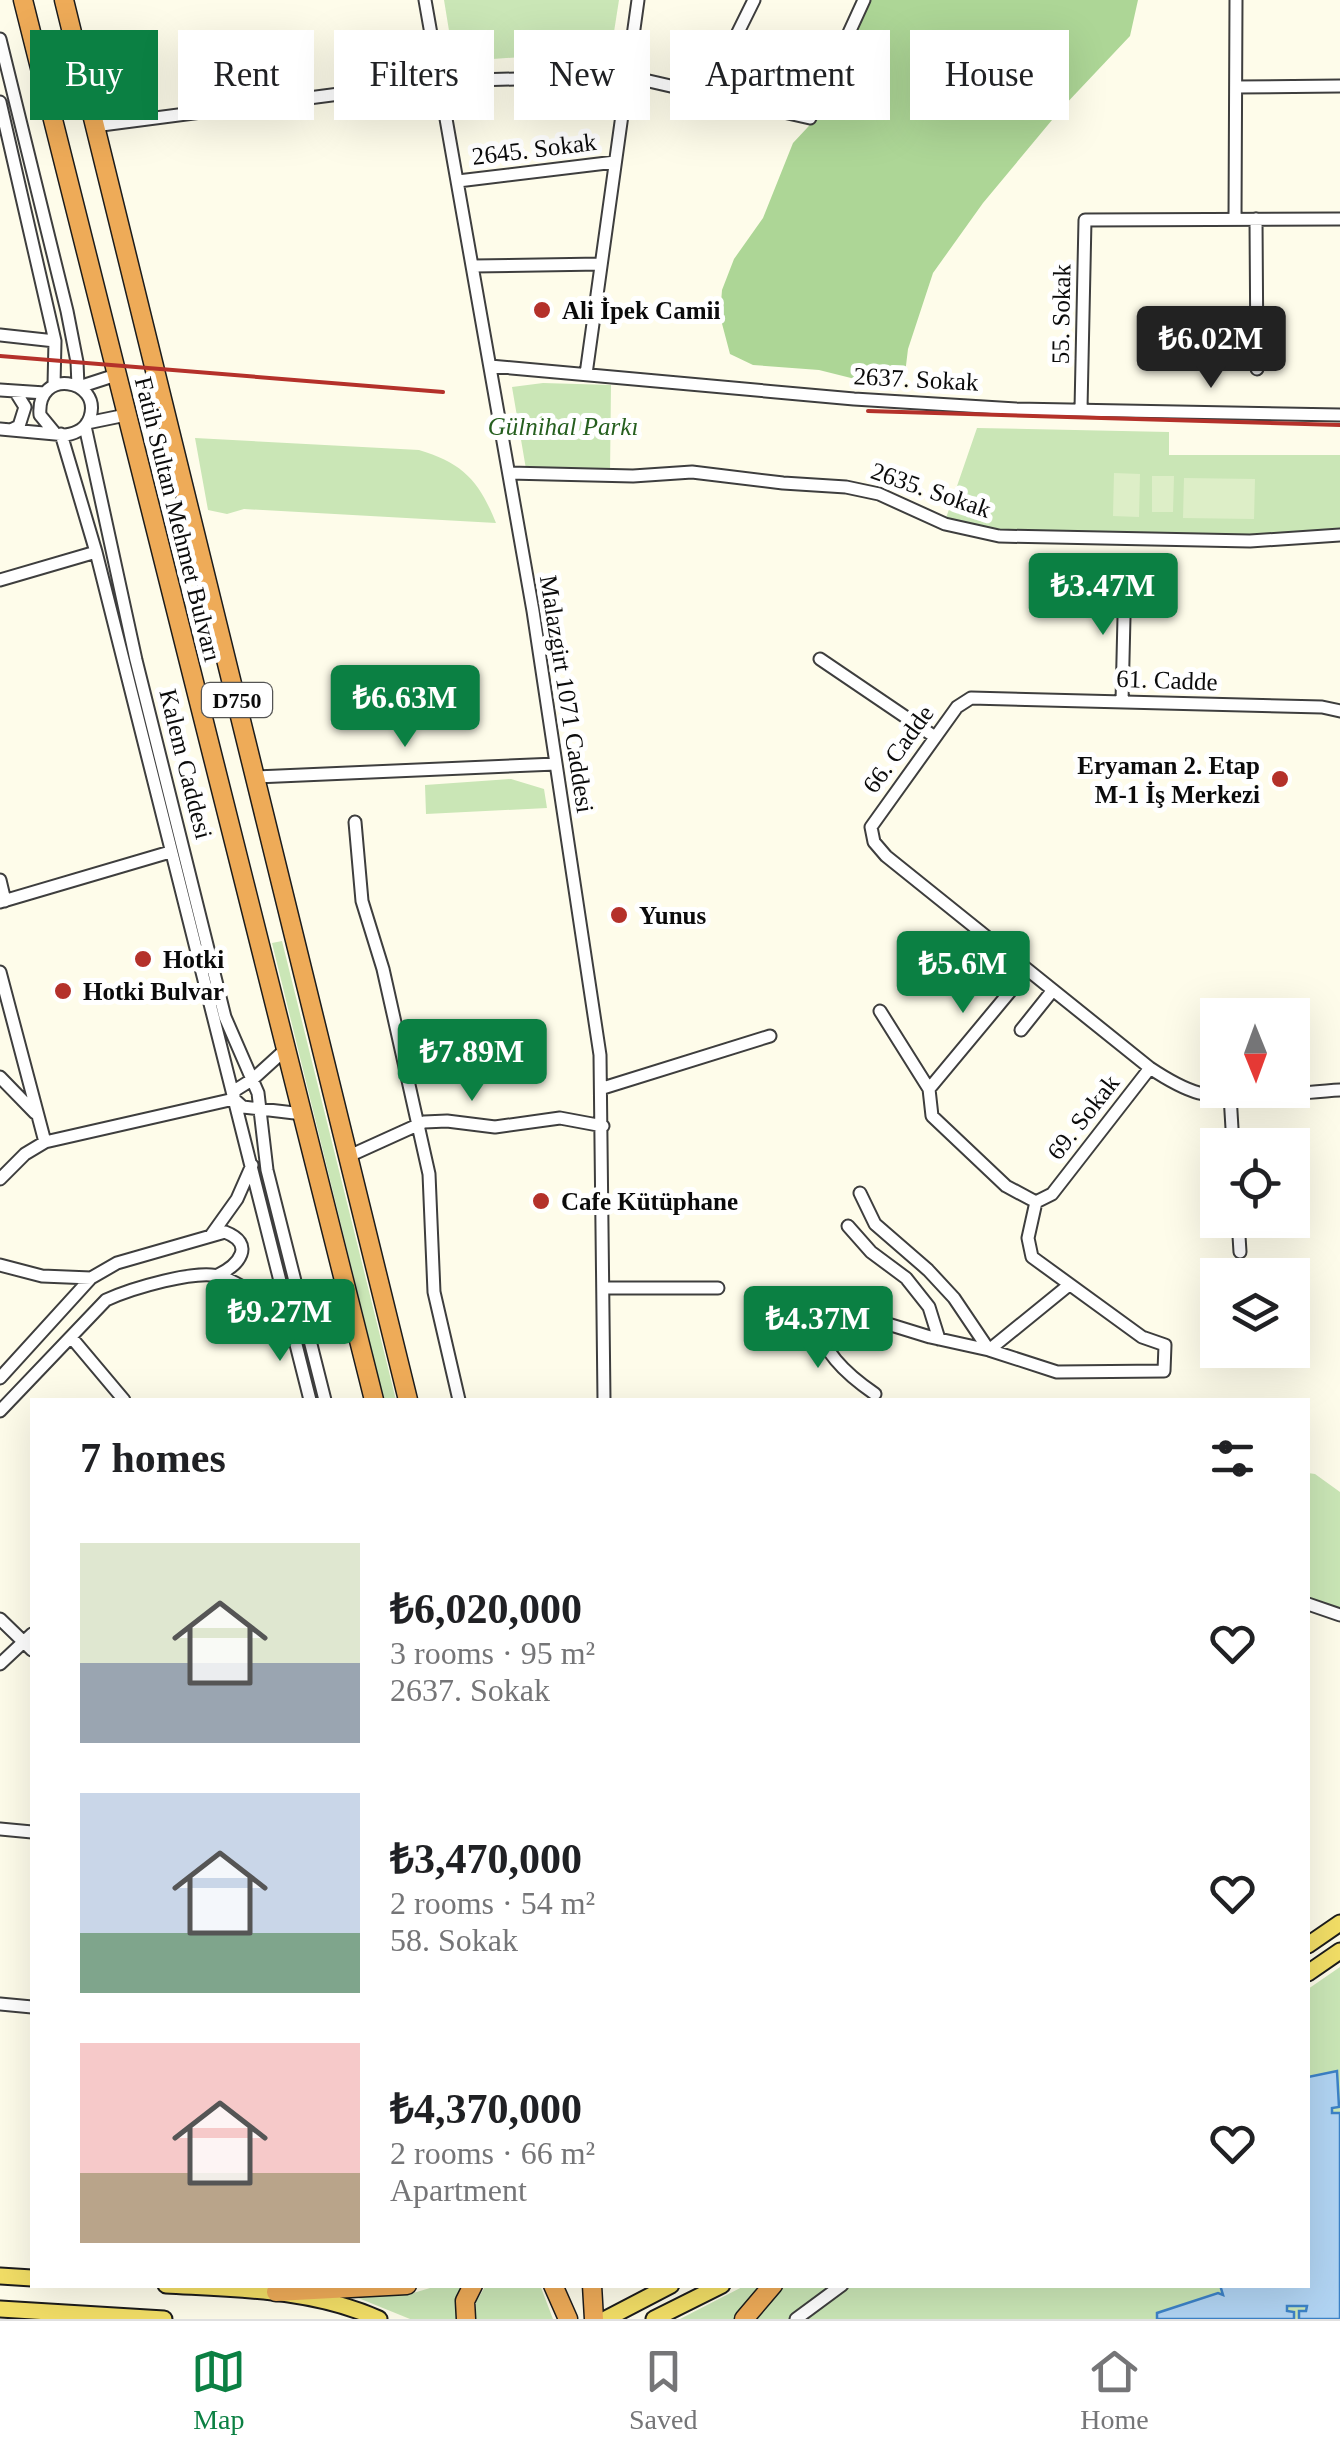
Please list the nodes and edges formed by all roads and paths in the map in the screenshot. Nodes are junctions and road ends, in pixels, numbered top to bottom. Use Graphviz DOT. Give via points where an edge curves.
graph roads {
  1 [pos="22,0"];
  2 [pos="64,0"];
  3 [pos="425,0"];
  4 [pos="638,0"];
  5 [pos="754,0"];
  6 [pos="864,0"];
  7 [pos="1236,0"];
  8 [pos="430,30"];
  9 [pos="633,30"];
  10 [pos="739,30"];
  11 [pos="850,30"];
  12 [pos="0,39"];
  13 [pos="1340,86"];
  14 [pos="1236,87"];
  15 [pos="334,95"];
  16 [pos="0,102"];
  17 [pos="446,120"];
  18 [pos="620,120"];
  19 [pos="94,126"];
  20 [pos="615,162"];
  21 [pos="458,181"];
  22 [pos="1256,219"];
  23 [pos="1340,219"];
  24 [pos="1235,220"];
  25 [pos="601,264"];
  26 [pos="472,266"];
  27 [pos="0,336"];
  28 [pos="55,341"];
  29 [pos="490,366"];
  30 [pos="1257,369"];
  31 [pos="586,374"];
  32 [pos="116,375"];
  33 [pos="79,387"];
  34 [pos="49,389"];
  35 [pos="0,390"];
  36 [pos="15,391"];
  37 [pos="1081,409"];
  38 [pos="126,414"];
  39 [pos="1340,414"];
  40 [pos="86,425"];
  41 [pos="6,429"];
  42 [pos="57,433"];
  43 [pos="509,473"];
  44 [pos="1340,535"];
  45 [pos="96,552"];
  46 [pos="1125,576"];
  47 [pos="0,580"];
  48 [pos="820,659"];
  49 [pos="992,697"];
  50 [pos="1122,701"];
  51 [pos="1340,711"];
  52 [pos="935,737"];
  53 [pos="556,764"];
  54 [pos="256,777"];
  55 [pos="356,822"];
  56 [pos="170,852"];
  57 [pos="0,880"];
  58 [pos="3,902"];
  59 [pos="1028,970"];
  60 [pos="0,972"];
  61 [pos="1053,990"];
  62 [pos="880,1011"];
  63 [pos="1021,1030"];
  64 [pos="770,1036"];
  65 [pos="286,1049"];
  66 [pos="1150,1068"];
  67 [pos="0,1076"];
  68 [pos="253,1079"];
  69 [pos="603,1088"];
  70 [pos="930,1089"];
  71 [pos="1340,1090"];
  72 [pos="1200,1092"];
  73 [pos="1310,1092"];
  74 [pos="234,1098"];
  75 [pos="261,1107"];
  76 [pos="302,1114"];
  77 [pos="38,1116"];
  78 [pos="417,1125"];
  79 [pos="603,1126"];
  80 [pos="45,1142"];
  81 [pos="348,1156"];
  82 [pos="252,1165"];
  83 [pos="0,1179"];
  84 [pos="860,1193"];
  85 [pos="1036,1202"];
  86 [pos="848,1226"];
  87 [pos="212,1234"];
  88 [pos="1239,1238"];
  89 [pos="1240,1252"];
  90 [pos="0,1265"];
  91 [pos="218,1275"];
  92 [pos="91,1278"];
  93 [pos="1069,1284"];
  94 [pos="604,1288"];
  95 [pos="718,1288"];
  96 [pos="289,1318"];
  97 [pos="71,1337"];
  98 [pos="939,1339"];
  99 [pos="988,1350"];
  100 [pos="0,1378"];
  101 [pos="875,1394"];
  102 [pos="122,1398"];
  103 [pos="309,1398"];
  104 [pos="324,1398"];
  105 [pos="373,1398"];
  106 [pos="408,1398"];
  107 [pos="459,1398"];
  108 [pos="604,1398"];
  109 [pos="0,1411"];
  110 [pos="1310,1605"];
  111 [pos="1340,1615"];
  112 [pos="0,1619"];
  113 [pos="29,1642"];
  114 [pos="0,1664"];
  115 [pos="0,1829"];
  116 [pos="30,1832"];
  117 [pos="1340,1923"];
  118 [pos="1310,1944"];
  119 [pos="1340,1951"];
  120 [pos="1310,1972"];
  121 [pos="0,2004"];
  122 [pos="30,2006"];
  123 [pos="0,2276"];
  124 [pos="30,2278"];
  125 [pos="213,2288"];
  126 [pos="351,2288"];
  127 [pos="472,2288"];
  128 [pos="554,2288"];
  129 [pos="565,2288"];
  130 [pos="592,2288"];
  131 [pos="665,2288"];
  132 [pos="716,2288"];
  133 [pos="770,2288"];
  134 [pos="838,2288"];
  135 [pos="276,2292"];
  136 [pos="0,2309"];
  137 [pos="164,2319"];
  138 [pos="379,2319"];
  139 [pos="466,2319"];
  140 [pos="568,2319"];
  141 [pos="594,2319"];
  142 [pos="606,2319"];
  143 [pos="654,2319"];
  144 [pos="744,2319"];
  145 [pos="796,2319"];
  1 -- 32 [label="highway, Fatih Sultan Mehmet Bulvarı / D750"];
  2 -- 19 [label="highway, Fatih Sultan Mehmet Bulvarı / D750"];
  3 -- 8 [label="street, Malazgirt 1071 Caddesi"];
  4 -- 9 [label="street"];
  5 -- 10 [label="street"];
  6 -- 11 [label="street"];
  7 -- 14 [label="street"];
  12 -- 33 [label="street" via="67,311"];
  13 -- 14 [label="street"];
  14 -- 24 [label="street"];
  15 -- 19 [label="street"];
  16 -- 28 [label="street"];
  17 -- 21 [label="street, Malazgirt 1071 Caddesi"];
  18 -- 20 [label="street"];
  19 -- 54 [label="highway, Fatih Sultan Mehmet Bulvarı / D750"];
  20 -- 21 [label="street, 2645. Sokak"];
  20 -- 25 [label="street"];
  21 -- 26 [label="street, Malazgirt 1071 Caddesi"];
  22 -- 23 [label="street"];
  22 -- 24 [label="street"];
  22 -- 30 [label="street"];
  24 -- 37 [label="street, 55. Sokak" via="1085,220"];
  25 -- 26 [label="street"];
  25 -- 31 [label="street"];
  26 -- 29 [label="street, Malazgirt 1071 Caddesi"];
  27 -- 28 [label="street"];
  28 -- 34 [label="street"];
  29 -- 31 [label="street, 2637. Sokak"];
  29 -- 43 [label="street, Malazgirt 1071 Caddesi"];
  31 -- 37 [label="street, 2637. Sokak" via="854,399"];
  32 -- 33 [label="street"];
  32 -- 38 [label="highway, Fatih Sultan Mehmet Bulvarı / D750"];
  33 -- 34 [label="street"];
  33 -- 40 [label="street" via="90,402"];
  34 -- 36 [label="street"];
  34 -- 42 [label="street" via="40,415"];
  35 -- 36 [label="street"];
  36 -- 41 [label="street" via="25,407 18,426"];
  37 -- 39 [label="street, 2637. Sokak"];
  38 -- 40 [label="street"];
  38 -- 65 [label="highway, Fatih Sultan Mehmet Bulvarı / D750"];
  40 -- 42 [label="street"];
  40 -- 68 [label="street, Kalem Caddesi" via="136,660 225,1017"];
  41 -- 42 [label="street"];
  42 -- 45 [label="street, Kalem Caddesi"];
  43 -- 44 [label="street, 2635. Sokak" via="692,472 846,486 946,524 999,536"];
  43 -- 53 [label="street, Malazgirt 1071 Caddesi"];
  45 -- 47 [label="street"];
  45 -- 56 [label="street, Kalem Caddesi"];
  46 -- 50 [label="street"];
  48 -- 52 [label="street"];
  49 -- 50 [label="street, 61. Cadde"];
  49 -- 52 [label="street, 66. Cadde" via="964,702"];
  50 -- 51 [label="street, 61. Cadde"];
  52 -- 59 [label="street, 66. Cadde" via="874,820 874,842"];
  53 -- 54 [label="street"];
  53 -- 69 [label="street, Malazgirt 1071 Caddesi"];
  54 -- 81 [label="highway, Fatih Sultan Mehmet Bulvarı / D750"];
  55 -- 78 [label="street" via="362,901"];
  56 -- 58 [label="street"];
  56 -- 74 [label="street, Kalem Caddesi"];
  57 -- 58 [label="street"];
  59 -- 61 [label="street, 66. Cadde"];
  59 -- 70 [label="street"];
  60 -- 77 [label="street"];
  61 -- 63 [label="street"];
  61 -- 66 [label="street, 66. Cadde"];
  62 -- 70 [label="street"];
  64 -- 69 [label="street"];
  65 -- 68 [label="street"];
  65 -- 76 [label="highway, Fatih Sultan Mehmet Bulvarı / D750"];
  66 -- 72 [label="street, 66. Cadde"];
  66 -- 85 [label="street, 69. Sokak" via="1052,1194"];
  67 -- 77 [label="street"];
  68 -- 74 [label="street"];
  68 -- 75 [label="street, Kalem Caddesi"];
  69 -- 79 [label="street, Malazgirt 1071 Caddesi"];
  70 -- 85 [label="street" via="932,1116 1006,1186"];
  71 -- 73 [label="street, 66. Cadde"];
  74 -- 75 [label="street" via="243,1108"];
  74 -- 80 [label="street"];
  74 -- 82 [label="street, Kalem Caddesi"];
  75 -- 76 [label="street"];
  75 -- 104 [label="street, Kalem Caddesi" via="266,1170"];
  76 -- 105 [label="highway, Fatih Sultan Mehmet Bulvarı / D750"];
  77 -- 80 [label="street"];
  78 -- 79 [label="street" via="494,1127 560,1118"];
  78 -- 81 [label="street"];
  78 -- 107 [label="street" via="429,1174 434,1292"];
  79 -- 94 [label="street, Malazgirt 1071 Caddesi"];
  80 -- 83 [label="street"];
  81 -- 106 [label="highway, Fatih Sultan Mehmet Bulvarı / D750"];
  82 -- 87 [label="street"];
  82 -- 96 [label="street, Kalem Caddesi"];
  84 -- 99 [label="street" via="875,1224 954,1298"];
  85 -- 93 [label="street" via="1028,1238 1032,1257"];
  86 -- 98 [label="street" via="906,1278 929,1308"];
  87 -- 91 [label="street" via="234,1235 242,1249 234,1268"];
  87 -- 92 [label="street"];
  88 -- 89 [label="street"];
  90 -- 92 [label="street"];
  91 -- 96 [label="street"];
  91 -- 97 [label="street" via="120,1294"];
  92 -- 100 [label="street"];
  93 -- 99 [label="street"];
  93 -- 99 [label="street" via="1164,1345 1164,1371 1056,1372"];
  94 -- 95 [label="street"];
  94 -- 108 [label="street, Malazgirt 1071 Caddesi"];
  96 -- 103 [label="street, Kalem Caddesi"];
  97 -- 102 [label="street"];
  97 -- 109 [label="street"];
  98 -- 99 [label="street"];
  98 -- 101 [label="street" via="836,1308 816,1314 822,1342"];
  110 -- 111 [label="street"];
  112 -- 113 [label="street"];
  113 -- 114 [label="street"];
  115 -- 116 [label="street"];
  117 -- 118 [label="main road"];
  119 -- 120 [label="main road"];
  121 -- 122 [label="street"];
  123 -- 124 [label="main road"];
  125 -- 135 [label="main road"];
  126 -- 135 [label="highway"];
  127 -- 139 [label="highway"];
  128 -- 140 [label="highway"];
  129 -- 140 [label="highway"];
  130 -- 141 [label="highway"];
  131 -- 142 [label="main road"];
  132 -- 143 [label="main road"];
  133 -- 144 [label="highway"];
  134 -- 145 [label="street"];
  135 -- 138 [label="main road" via="346,2304"];
  136 -- 137 [label="main road"];
}
